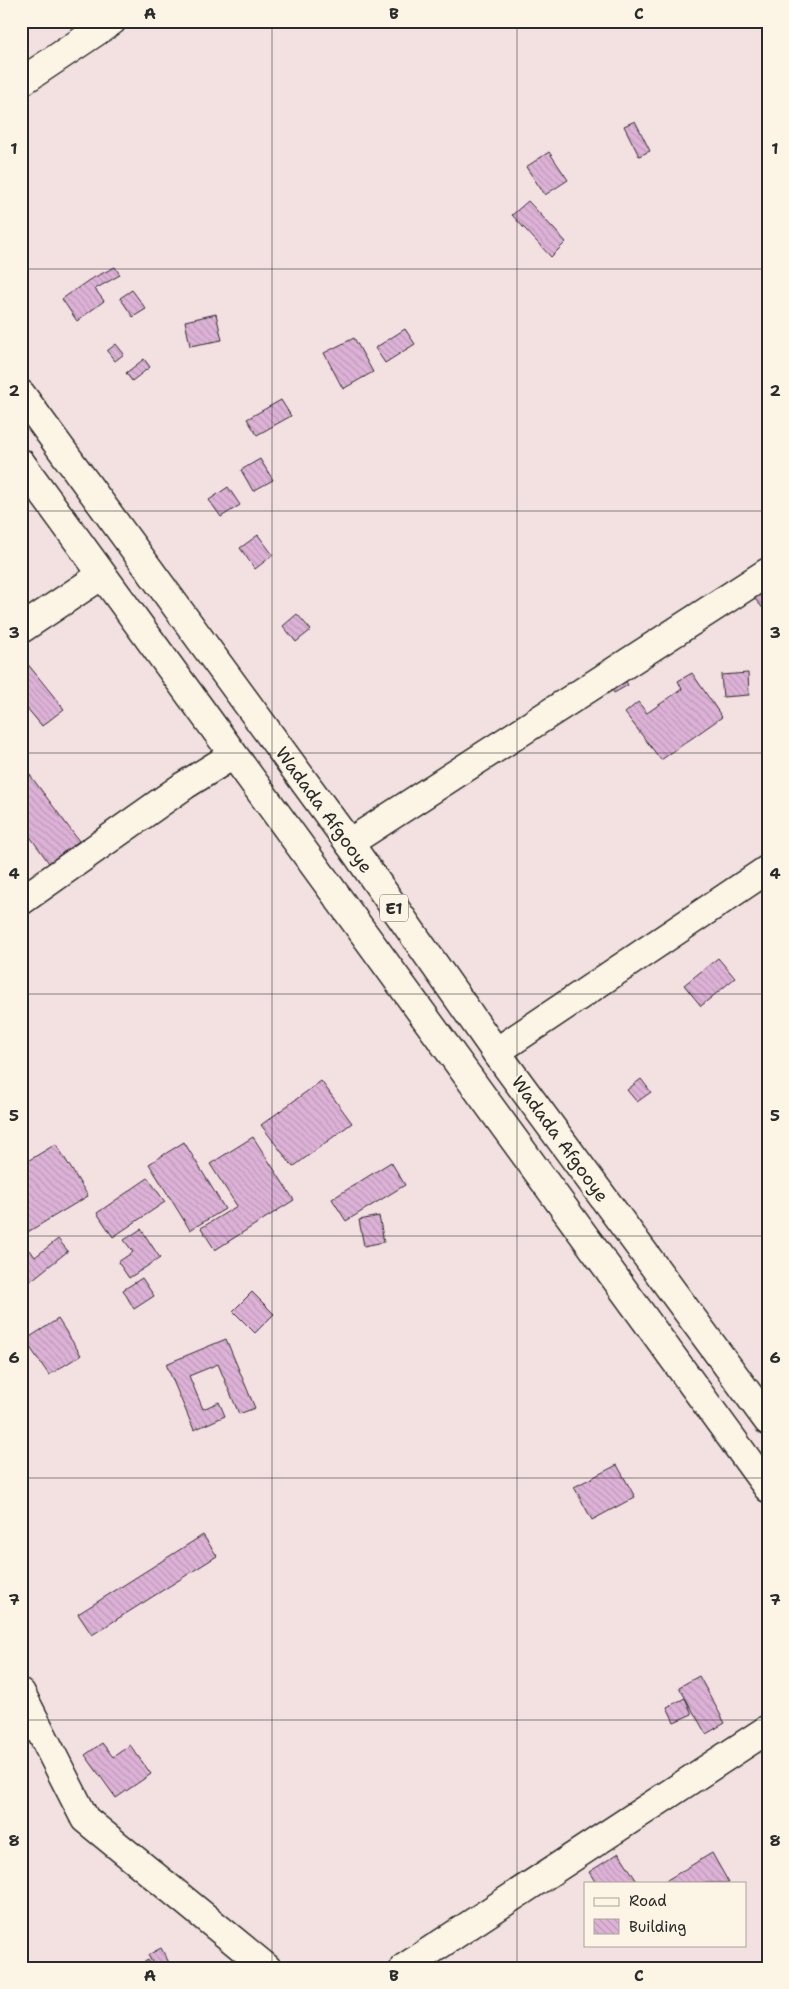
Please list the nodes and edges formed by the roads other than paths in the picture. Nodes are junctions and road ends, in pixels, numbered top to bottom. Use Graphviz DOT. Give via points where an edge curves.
graph roads {
  1 [pos="112,21"];
  2 [pos="21,82"];
  3 [pos="21,394"];
  4 [pos="21,463"];
  5 [pos="768,572"];
  6 [pos="102,575"];
  7 [pos="21,629"];
  8 [pos="233,755"];
  9 [pos="349,843"];
  10 [pos="768,869"];
  11 [pos="21,901"];
  12 [pos="496,1052"];
  13 [pos="768,1421"];
  14 [pos="768,1488"];
  15 [pos="21,1693"];
  16 [pos="768,1729"];
  17 [pos="267,1968"];
  18 [pos="404,1968"];
  1 -- 2 [label="main road"];
  3 -- 9 [label="main road, Wadada Afgooye / E1"];
  4 -- 6 [label="main road, E1"];
  5 -- 9 [label="main road"];
  6 -- 7 [label="main road"];
  6 -- 8 [label="main road, E1"];
  8 -- 11 [label="main road" via="185,785"];
  8 -- 14 [label="main road, E1"];
  9 -- 12 [label="main road, Wadada Afgooye / E1"];
  10 -- 12 [label="main road"];
  12 -- 13 [label="main road, Wadada Afgooye / E1"];
  15 -- 17 [label="main road" via="85,1819"];
  16 -- 18 [label="main road"];
}
